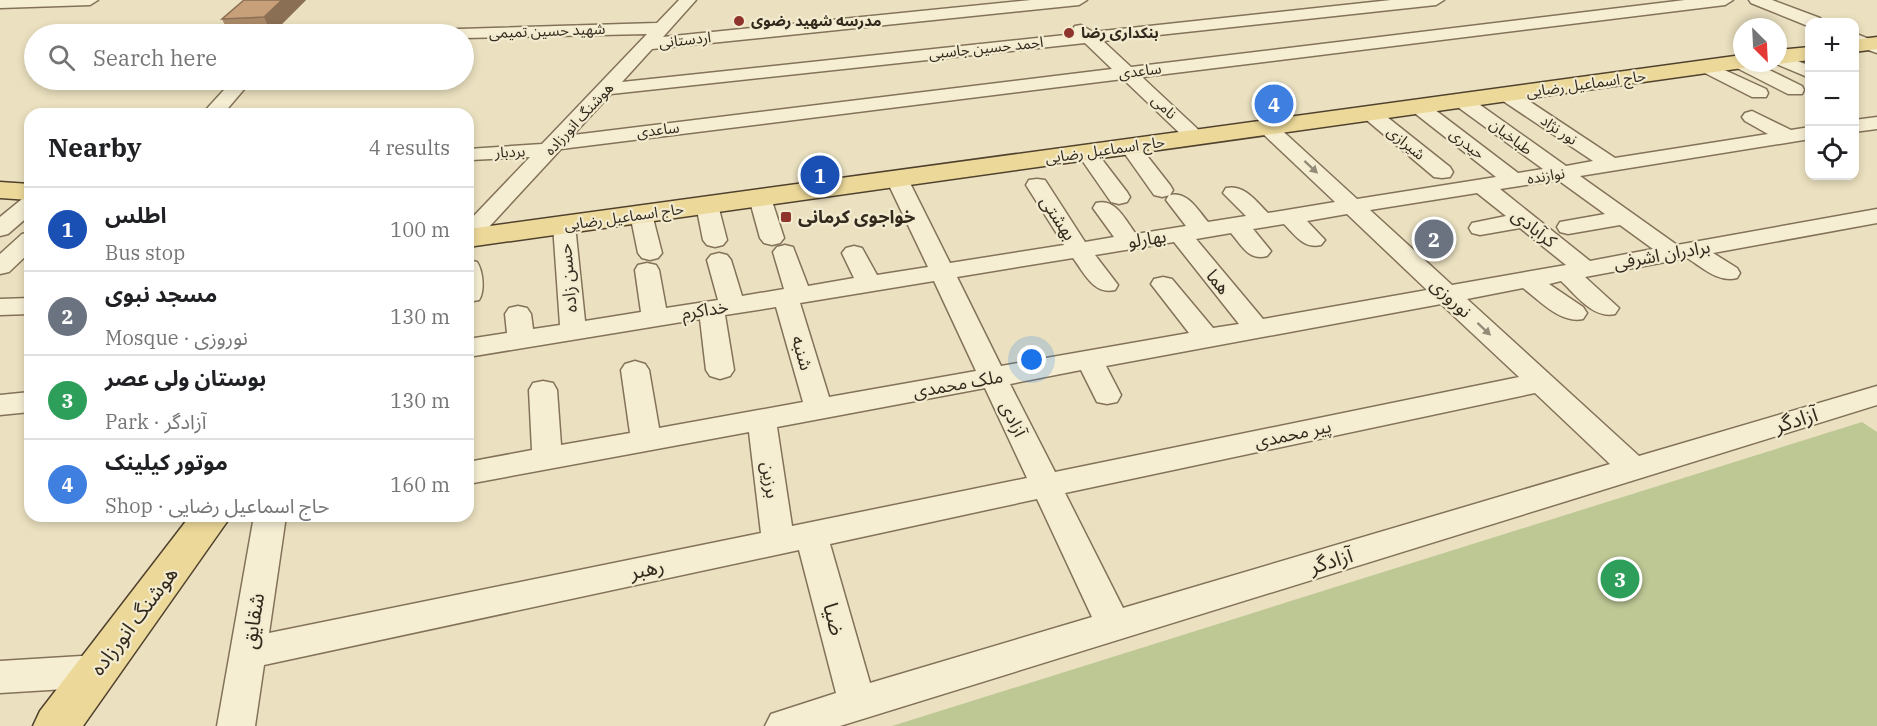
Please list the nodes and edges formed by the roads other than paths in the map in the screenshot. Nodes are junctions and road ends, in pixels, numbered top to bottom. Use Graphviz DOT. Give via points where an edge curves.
graph roads {
  1 [pos="90,0"];
  2 [pos="95,0"];
  3 [pos="688,0"];
  4 [pos="1080,0"];
  5 [pos="1436,0"];
  6 [pos="1725,0"];
  7 [pos="1757,0"];
  8 [pos="0,3"];
  9 [pos="1052,3"];
  10 [pos="71,19"];
  11 [pos="1805,19"];
  12 [pos="664,28"];
  13 [pos="474,33"];
  14 [pos="1089,37"];
  15 [pos="649,44"];
  16 [pos="1805,54"];
  17 [pos="1787,57"];
  18 [pos="1787,62"];
  19 [pos="1733,63"];
  20 [pos="1707,67"];
  21 [pos="1760,72"];
  22 [pos="1807,72"];
  23 [pos="1128,73"];
  24 [pos="607,89"];
  25 [pos="234,90"];
  26 [pos="1796,90"];
  27 [pos="1507,94"];
  28 [pos="1760,94"];
  29 [pos="1462,101"];
  30 [pos="1419,107"];
  31 [pos="217,108"];
  32 [pos="1370,114"];
  33 [pos="1779,114"];
  34 [pos="1752,117"];
  35 [pos="1877,123"];
  36 [pos="1859,125"];
  37 [pos="1268,128"];
  38 [pos="1804,135"];
  39 [pos="1196,138"];
  40 [pos="553,146"];
  41 [pos="1130,147"];
  42 [pos="1087,153"];
  43 [pos="474,154"];
  44 [pos="1612,165"];
  45 [pos="1442,172"];
  46 [pos="1560,173"];
  47 [pos="897,179"];
  48 [pos="1515,181"];
  49 [pos="1037,185"];
  50 [pos="1482,186"];
  51 [pos="0,190"];
  52 [pos="24,192"];
  53 [pos="1234,193"];
  54 [pos="760,198"];
  55 [pos="707,205"];
  56 [pos="1353,206"];
  57 [pos="24,209"];
  58 [pos="641,214"];
  59 [pos="1290,216"];
  60 [pos="1877,216"];
  61 [pos="1623,218"];
  62 [pos="1524,220"];
  63 [pos="1264,221"];
  64 [pos="564,225"];
  65 [pos="1237,225"];
  66 [pos="1568,227"];
  67 [pos="1480,228"];
  68 [pos="0,229"];
  69 [pos="474,231"];
  70 [pos="1191,232"];
  71 [pos="474,236"];
  72 [pos="1313,240"];
  73 [pos="1130,242"];
  74 [pos="24,245"];
  75 [pos="1079,250"];
  76 [pos="1259,250"];
  77 [pos="1682,252"];
  78 [pos="854,253"];
  79 [pos="0,267"];
  80 [pos="1576,271"];
  81 [pos="942,272"];
  82 [pos="1728,273"];
  83 [pos="1527,280"];
  84 [pos="869,284"];
  85 [pos="1163,284"];
  86 [pos="1106,285"];
  87 [pos="1447,294"];
  88 [pos="792,296"];
  89 [pos="24,306"];
  90 [pos="0,307"];
  91 [pos="721,308"];
  92 [pos="1606,308"];
  93 [pos="1574,313"];
  94 [pos="518,314"];
  95 [pos="655,318"];
  96 [pos="1257,329"];
  97 [pos="573,332"];
  98 [pos="1207,338"];
  99 [pos="521,340"];
  100 [pos="474,347"];
  101 [pos="1089,360"];
  102 [pos="635,370"];
  103 [pos="720,370"];
  104 [pos="993,377"];
  105 [pos="1541,382"];
  106 [pos="543,390"];
  107 [pos="1107,395"];
  108 [pos="1877,395"];
  109 [pos="24,403"];
  110 [pos="0,405"];
  111 [pos="819,409"];
  112 [pos="762,419"];
  113 [pos="646,440"];
  114 [pos="547,458"];
  115 [pos="1634,469"];
  116 [pos="474,472"];
  117 [pos="1045,485"];
  118 [pos="213,522"];
  119 [pos="269,522"];
  120 [pos="795,538"];
  121 [pos="1114,626"];
  122 [pos="248,652"];
  123 [pos="98,671"];
  124 [pos="0,677"];
  125 [pos="857,704"];
  126 [pos="56,726"];
  127 [pos="236,726"];
  128 [pos="784,726"];
  1 -- 8 [label="street"];
  2 -- 10 [label="street"];
  3 -- 12 [label="street, هوشنگ انورزاده"];
  4 -- 9 [label="street, اردستانی"];
  5 -- 14 [label="street, احمد حسین جاسبی"];
  6 -- 23 [label="street, ساعدی"];
  7 -- 11 [label="street"];
  9 -- 14 [label="street, نامی"];
  9 -- 15 [label="street, اردستانی"];
  12 -- 13 [label="street, شهید حسین تمیمی"];
  12 -- 15 [label="street, هوشنگ انورزاده"];
  14 -- 23 [label="street, نامی"];
  14 -- 24 [label="street, احمد حسین جاسبی"];
  15 -- 24 [label="street, هوشنگ انورزاده"];
  16 -- 17 [label="main road"];
  18 -- 22 [label="street"];
  19 -- 20 [label="main road, حاج اسماعیل رضایی"];
  20 -- 27 [label="main road, حاج اسماعیل رضایی"];
  20 -- 28 [label="street"];
  21 -- 26 [label="street"];
  23 -- 39 [label="street, نامی"];
  23 -- 40 [label="street, ساعدی"];
  24 -- 40 [label="street, هوشنگ انورزاده"];
  25 -- 31 [label="street"];
  27 -- 29 [label="main road, حاج اسماعیل رضایی"];
  27 -- 44 [label="street, نور نژاد"];
  29 -- 30 [label="main road, حاج اسماعیل رضایی"];
  29 -- 46 [label="street, طباخیان"];
  30 -- 32 [label="main road, حاج اسماعیل رضایی"];
  30 -- 48 [label="street, حیدری"];
  32 -- 37 [label="main road, حاج اسماعیل رضایی"];
  32 -- 45 [label="street, شیرازی"];
  33 -- 38 [label="street"];
  34 -- 38 [label="street"];
  35 -- 36 [label="street"];
  37 -- 39 [label="main road, حاج اسماعیل رضایی"];
  37 -- 56 [label="street, نوروزی, one-way"];
  38 -- 44 [label="street, نوازنده"];
  39 -- 41 [label="main road, حاج اسماعیل رضایی"];
  40 -- 43 [label="street, بردبار"];
  40 -- 69 [label="street, هوشنگ انورزاده"];
  41 -- 42 [label="main road, حاج اسماعیل رضایی"];
  41 -- 70 [label="street, هما" via="1169,195"];
  42 -- 47 [label="main road, حاج اسماعیل رضایی"];
  42 -- 73 [label="street"];
  44 -- 46 [label="street, نوازنده"];
  46 -- 48 [label="street, نوازنده"];
  46 -- 61 [label="street, طباخیان"];
  47 -- 54 [label="main road, حاج اسماعیل رضایی"];
  47 -- 81 [label="street, آزادی"];
  48 -- 50 [label="street, نوازنده"];
  49 -- 75 [label="street, بهشتی"];
  50 -- 56 [label="street, نوازنده"];
  50 -- 62 [label="street, کرآبادی"];
  51 -- 52 [label="main road"];
  53 -- 63 [label="street"];
  54 -- 55 [label="main road, حاج اسماعیل رضایی"];
  54 -- 88 [label="street, شنبه"];
  55 -- 58 [label="main road, حاج اسماعیل رضایی"];
  55 -- 91 [label="street" via="717,250"];
  56 -- 59 [label="street, بهارلو"];
  56 -- 87 [label="street, نوروزی"];
  57 -- 68 [label="street"];
  58 -- 64 [label="main road, حاج اسماعیل رضایی"];
  58 -- 95 [label="street"];
  59 -- 63 [label="street, بهارلو"];
  59 -- 72 [label="street"];
  60 -- 77 [label="street, برادران اشرفی"];
  61 -- 66 [label="street"];
  61 -- 77 [label="street, طباخیان"];
  62 -- 67 [label="street"];
  62 -- 80 [label="street, کرآبادی"];
  63 -- 65 [label="street, بهارلو"];
  64 -- 71 [label="main road, حاج اسماعیل رضایی"];
  64 -- 97 [label="street, حسن زاده"];
  65 -- 70 [label="street, بهارلو"];
  65 -- 76 [label="street"];
  70 -- 73 [label="street, بهارلو"];
  70 -- 96 [label="street, هما"];
  73 -- 75 [label="street, بهارلو"];
  74 -- 79 [label="street"];
  75 -- 81 [label="street, بهارلو"];
  75 -- 86 [label="street, بهشتی"];
  77 -- 80 [label="street, برادران اشرفی"];
  77 -- 82 [label="street, طباخیان"];
  78 -- 84 [label="street"];
  80 -- 83 [label="street, برادران اشرفی"];
  80 -- 92 [label="street, کرآبادی"];
  81 -- 84 [label="street, خداکرم"];
  81 -- 104 [label="street, آزادی"];
  83 -- 87 [label="street, برادران اشرفی"];
  83 -- 93 [label="street"];
  84 -- 88 [label="street, خداکرم"];
  85 -- 98 [label="street"];
  87 -- 96 [label="street, ملک محمدی"];
  87 -- 105 [label="street, نوروزی, one-way"];
  88 -- 91 [label="street, خداکرم"];
  88 -- 111 [label="street, شنبه"];
  89 -- 90 [label="street"];
  91 -- 95 [label="street, خداکرم"];
  91 -- 103 [label="street"];
  94 -- 99 [label="street"];
  95 -- 97 [label="street, خداکرم"];
  96 -- 98 [label="street, ملک محمدی"];
  97 -- 99 [label="street, خداکرم"];
  98 -- 101 [label="street, ملک محمدی"];
  99 -- 100 [label="street, خداکرم"];
  101 -- 104 [label="street, ملک محمدی"];
  101 -- 107 [label="street"];
  102 -- 113 [label="street"];
  104 -- 111 [label="street, ملک محمدی"];
  104 -- 117 [label="street, آزادی"];
  105 -- 115 [label="street, نوروزی"];
  105 -- 117 [label="street, پیر محمدی"];
  106 -- 114 [label="street"];
  108 -- 115 [label="street, آزادگر"];
  109 -- 110 [label="street"];
  111 -- 112 [label="street, ملک محمدی"];
  112 -- 113 [label="street, ملک محمدی"];
  112 -- 120 [label="street, برزین"];
  113 -- 114 [label="street, ملک محمدی"];
  114 -- 116 [label="street, ملک محمدی"];
  115 -- 121 [label="street, آزادگر"];
  117 -- 120 [label="street, رهبر"];
  117 -- 121 [label="street, آزادی"];
  118 -- 123 [label="main road, هوشنگ انورزاده"];
  119 -- 122 [label="street, شقایق"];
  120 -- 122 [label="street, رهبر"];
  120 -- 125 [label="street, ضیا"];
  121 -- 125 [label="street, آزادگر"];
  122 -- 127 [label="street, شقایق"];
  123 -- 124 [label="street"];
  123 -- 126 [label="main road, هوشنگ انورزاده"];
  125 -- 128 [label="street, آزادگر"];
}
